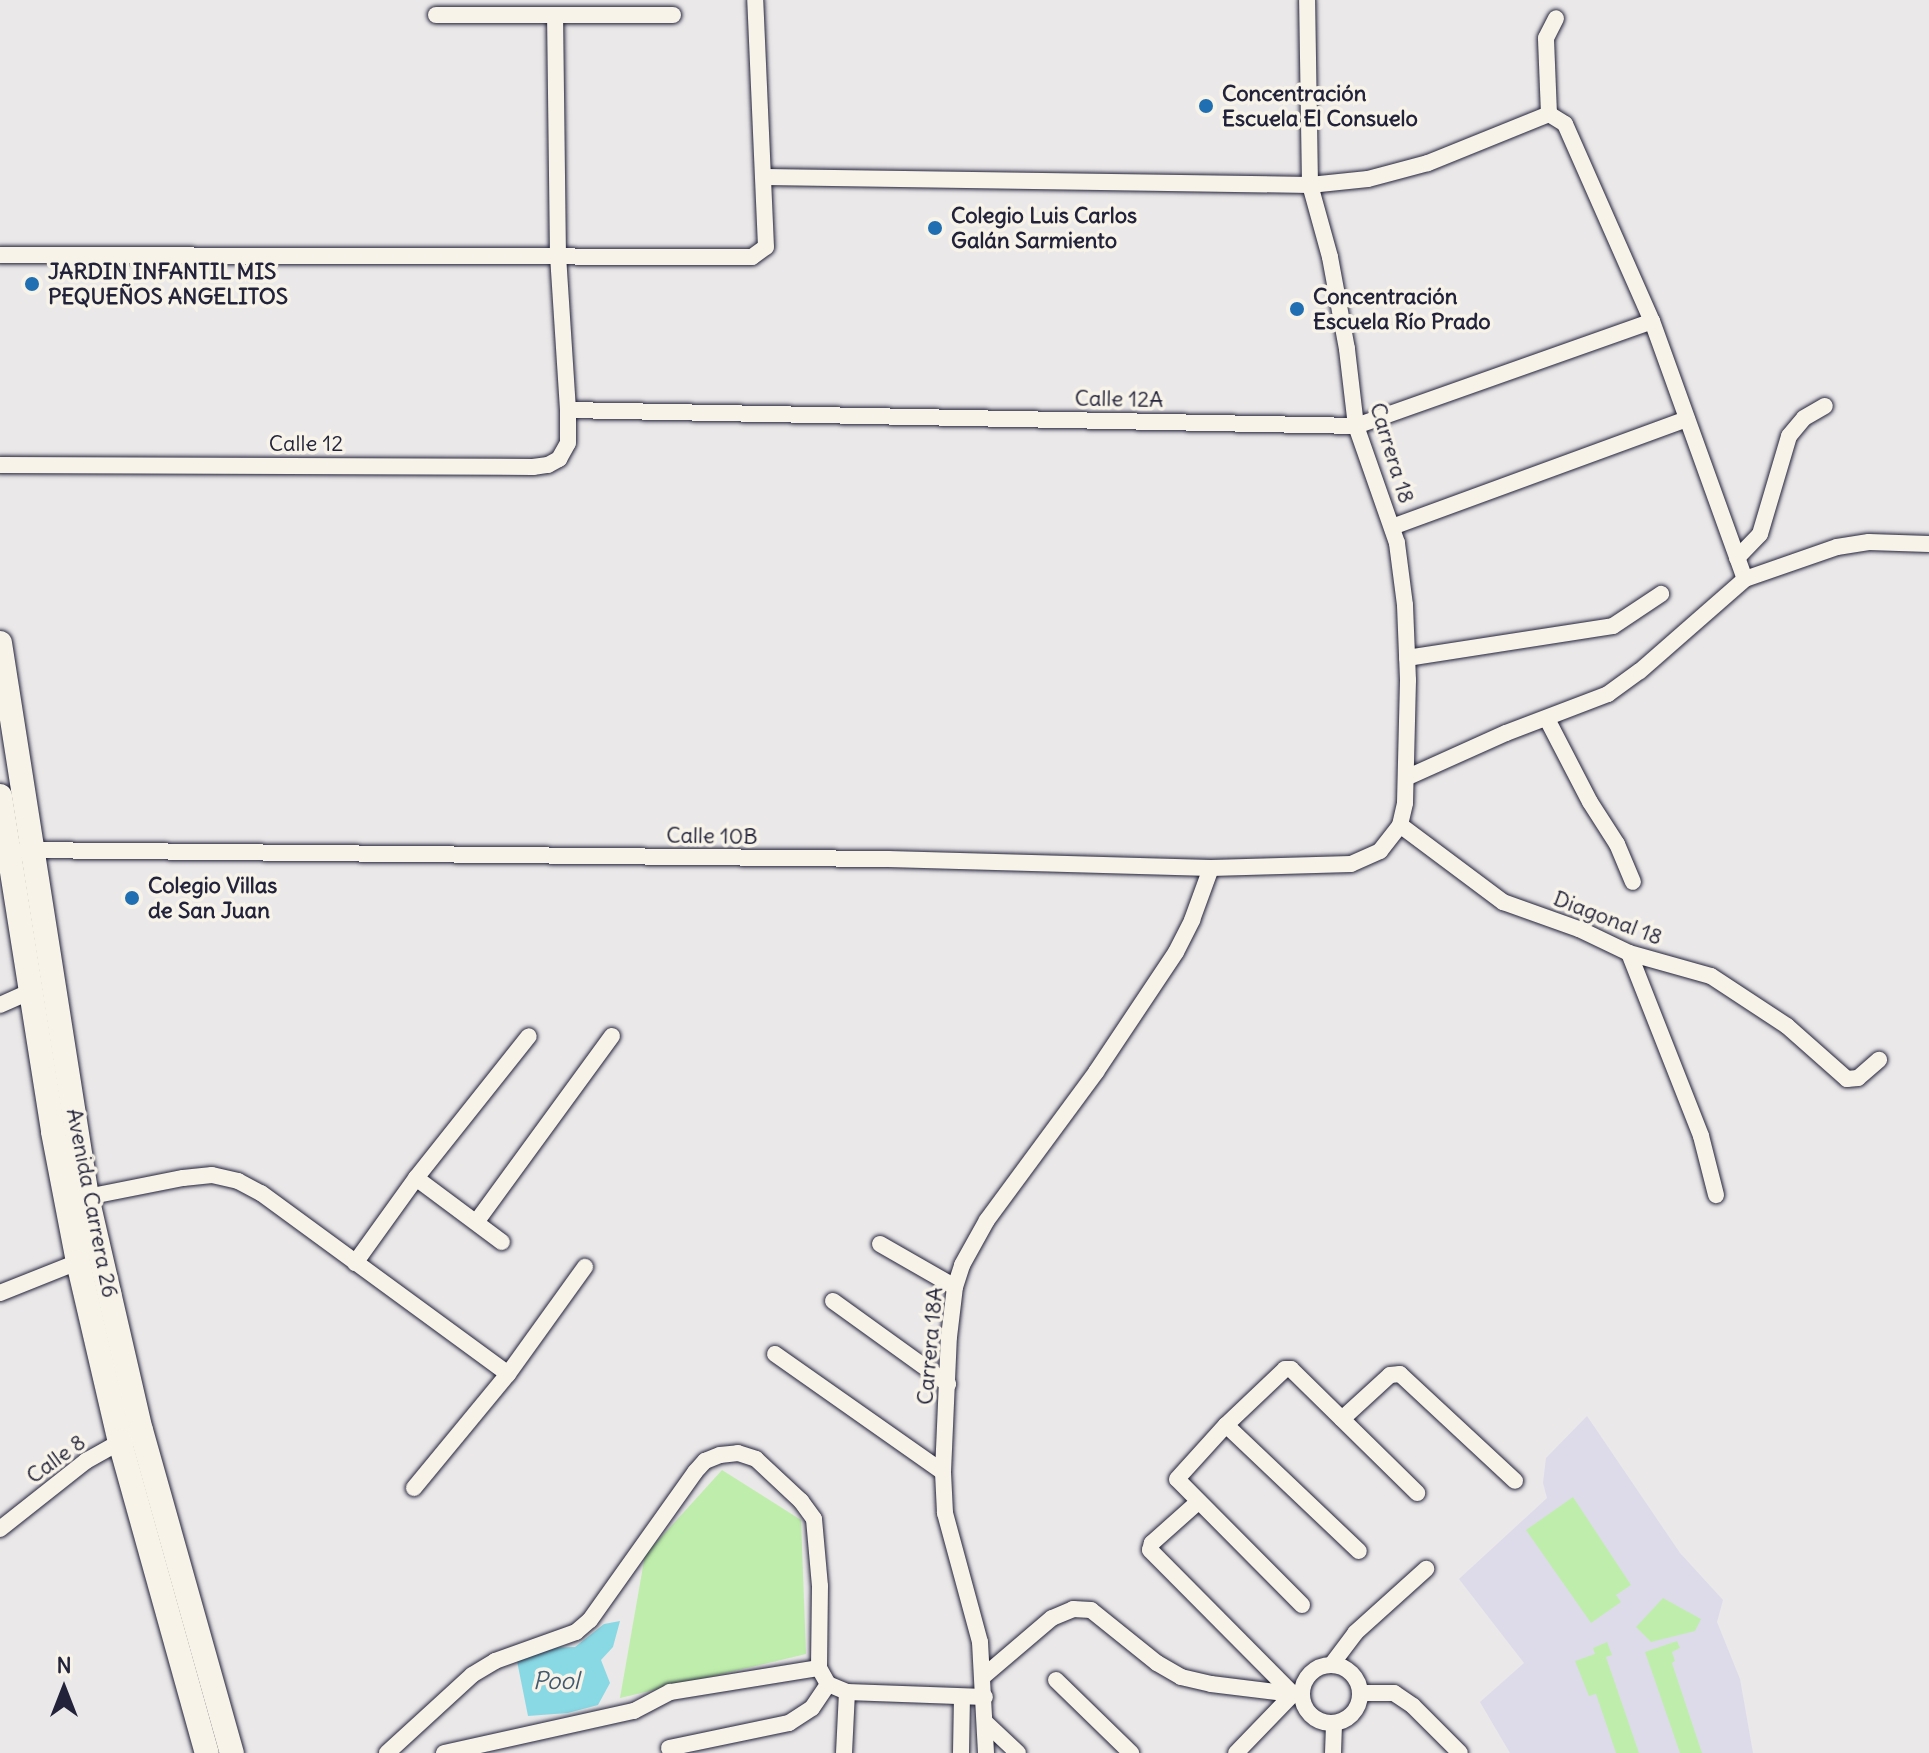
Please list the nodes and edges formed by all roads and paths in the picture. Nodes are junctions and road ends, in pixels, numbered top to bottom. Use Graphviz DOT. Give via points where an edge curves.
graph roads {
  1 [pos="755,0"];
  2 [pos="1307,0"];
  3 [pos="436,15"];
  4 [pos="555,15"];
  5 [pos="673,15"];
  6 [pos="1556,18"];
  7 [pos="1549,114"];
  8 [pos="765,177"];
  9 [pos="1310,185"];
  10 [pos="0,255"];
  11 [pos="558,257"];
  12 [pos="1652,321"];
  13 [pos="1825,406"];
  14 [pos="568,410"];
  15 [pos="1687,419"];
  16 [pos="1356,426"];
  17 [pos="0,465"];
  18 [pos="1392,527"];
  19 [pos="1929,544"];
  20 [pos="1737,558"];
  21 [pos="1745,579"];
  22 [pos="1661,594"];
  23 [pos="0,643"];
  24 [pos="1407,658"];
  25 [pos="1547,719"];
  26 [pos="1408,777"];
  27 [pos="0,796"];
  28 [pos="1400,825"];
  29 [pos="9,850"];
  30 [pos="33,850"];
  31 [pos="1211,868"];
  32 [pos="1633,882"];
  33 [pos="1629,953"];
  34 [pos="31,991"];
  35 [pos="0,1005"];
  36 [pos="529,1036"];
  37 [pos="612,1036"];
  38 [pos="1879,1060"];
  39 [pos="416,1178"];
  40 [pos="1716,1195"];
  41 [pos="87,1197"];
  42 [pos="477,1221"];
  43 [pos="502,1242"];
  44 [pos="880,1244"];
  45 [pos="78,1262"];
  46 [pos="355,1263"];
  47 [pos="585,1267"];
  48 [pos="955,1287"];
  49 [pos="0,1293"];
  50 [pos="833,1301"];
  51 [pos="775,1354"];
  52 [pos="508,1374"];
  53 [pos="948,1384"];
  54 [pos="1342,1419"];
  55 [pos="1226,1425"];
  56 [pos="130,1436"];
  57 [pos="943,1472"];
  58 [pos="1515,1481"];
  59 [pos="414,1488"];
  60 [pos="1417,1493"];
  61 [pos="1198,1502"];
  62 [pos="0,1529"];
  63 [pos="1359,1551"];
  64 [pos="1426,1569"];
  65 [pos="1302,1605"];
  66 [pos="1332,1664"];
  67 [pos="819,1668"];
  68 [pos="985,1675"];
  69 [pos="1056,1680"];
  70 [pos="828,1684"];
  71 [pos="847,1692"];
  72 [pos="1361,1693"];
  73 [pos="1297,1695"];
  74 [pos="962,1697"];
  75 [pos="985,1697"];
  76 [pos="985,1722"];
  77 [pos="1334,1723"];
  78 [pos="669,1748"];
  79 [pos="207,1753"];
  80 [pos="232,1753"];
  81 [pos="387,1753"];
  82 [pos="444,1753"];
  83 [pos="844,1753"];
  84 [pos="961,1753"];
  85 [pos="986,1753"];
  86 [pos="1018,1753"];
  87 [pos="1131,1753"];
  88 [pos="1236,1753"];
  89 [pos="1333,1753"];
  90 [pos="1460,1753"];
  1 -- 8 [label="street"];
  2 -- 9 [label="street, Carrera 18"];
  3 -- 4 [label="street"];
  4 -- 5 [label="street"];
  4 -- 11 [label="street"];
  6 -- 7 [label="street" via="1546,38"];
  7 -- 9 [label="street" via="1428,163 1368,179"];
  7 -- 12 [label="street" via="1565,124"];
  8 -- 9 [label="street"];
  8 -- 11 [label="street" via="766,247 752,257"];
  9 -- 16 [label="street, Carrera 18" via="1330,257"];
  10 -- 11 [label="street"];
  11 -- 14 [label="street"];
  12 -- 15 [label="street"];
  12 -- 16 [label="street, Calle 12A"];
  13 -- 20 [label="street" via="1804,418 1789,436 1760,534"];
  14 -- 16 [label="street, Calle 12A"];
  14 -- 17 [label="street, Calle 12" via="568,443 559,459 533,467"];
  15 -- 18 [label="street"];
  15 -- 20 [label="street"];
  16 -- 18 [label="street, Carrera 18"];
  18 -- 24 [label="street, Carrera 18" via="1405,605"];
  19 -- 21 [label="street" via="1837,547"];
  20 -- 21 [label="street"];
  21 -- 25 [label="street" via="1625,683"];
  22 -- 24 [label="street" via="1613,626"];
  23 -- 30 [label="main road, Avenida Carrera 26"];
  24 -- 26 [label="street, Carrera 18"];
  25 -- 26 [label="street"];
  25 -- 32 [label="street"];
  26 -- 28 [label="street, Carrera 18"];
  27 -- 29 [label="main road, Avenida Carrera 26"];
  28 -- 31 [label="street, Calle 10B" via="1380,851 1351,864"];
  28 -- 33 [label="street, Diagonal 18" via="1503,902"];
  29 -- 30 [label="street, Calle 10B"];
  29 -- 34 [label="main road, Avenida Carrera 26"];
  30 -- 31 [label="street, Calle 10B" via="888,859"];
  30 -- 41 [label="main road, Avenida Carrera 26"];
  31 -- 48 [label="street, Carrera 18A" via="1176,952 987,1220"];
  33 -- 38 [label="street, Diagonal 18" via="1711,976 1787,1026 1847,1079 1858,1078"];
  33 -- 40 [label="street" via="1701,1136"];
  34 -- 35 [label="street"];
  34 -- 45 [label="main road, Avenida Carrera 26"];
  36 -- 39 [label="street"];
  37 -- 42 [label="street"];
  39 -- 42 [label="street"];
  39 -- 46 [label="street"];
  41 -- 46 [label="street" via="183,1178 212,1175 238,1181"];
  41 -- 56 [label="main road, Avenida Carrera 26"];
  42 -- 43 [label="street"];
  44 -- 48 [label="street"];
  45 -- 49 [label="street"];
  45 -- 56 [label="main road, Avenida Carrera 26"];
  46 -- 52 [label="street"];
  47 -- 52 [label="street"];
  48 -- 53 [label="street, Carrera 18A"];
  50 -- 53 [label="street"];
  51 -- 57 [label="street"];
  52 -- 59 [label="street"];
  53 -- 57 [label="street, Carrera 18A"];
  54 -- 55 [label="street" via="1288,1368"];
  54 -- 58 [label="street" via="1390,1375 1400,1374"];
  54 -- 60 [label="street"];
  55 -- 61 [label="street" via="1177,1476"];
  55 -- 63 [label="street"];
  56 -- 62 [label="street, Calle 8" via="86,1461"];
  56 -- 79 [label="main road, Avenida Carrera 26"];
  56 -- 80 [label="main road, Avenida Carrera 26"];
  57 -- 68 [label="street, Carrera 18A" via="950,1542 974,1614"];
  61 -- 65 [label="street"];
  61 -- 73 [label="street" via="1150,1550"];
  64 -- 66 [label="street" via="1355,1633"];
  66 -- 72 [label="street" via="1355,1676"];
  66 -- 73 [label="street" via="1313,1670"];
  67 -- 70 [label="street"];
  67 -- 81 [label="street" via="814,1519 756,1459 720,1455 695,1472 590,1620 567,1636 472,1675"];
  67 -- 82 [label="street" via="670,1692 634,1711"];
  68 -- 73 [label="street" via="1052,1618 1073,1609 1091,1610 1181,1677"];
  68 -- 75 [label="street, Carrera 18A"];
  69 -- 87 [label="street"];
  70 -- 71 [label="street"];
  70 -- 78 [label="street" via="812,1708 789,1723"];
  71 -- 74 [label="street"];
  71 -- 83 [label="street"];
  72 -- 77 [label="street" via="1356,1710"];
  72 -- 90 [label="street" via="1394,1693"];
  73 -- 77 [label="street" via="1311,1716"];
  73 -- 88 [label="street"];
  74 -- 75 [label="street"];
  74 -- 84 [label="street"];
  75 -- 76 [label="street, Carrera 18A"];
  76 -- 85 [label="street, Carrera 18A"];
  76 -- 86 [label="street"];
  77 -- 89 [label="street"];
}
